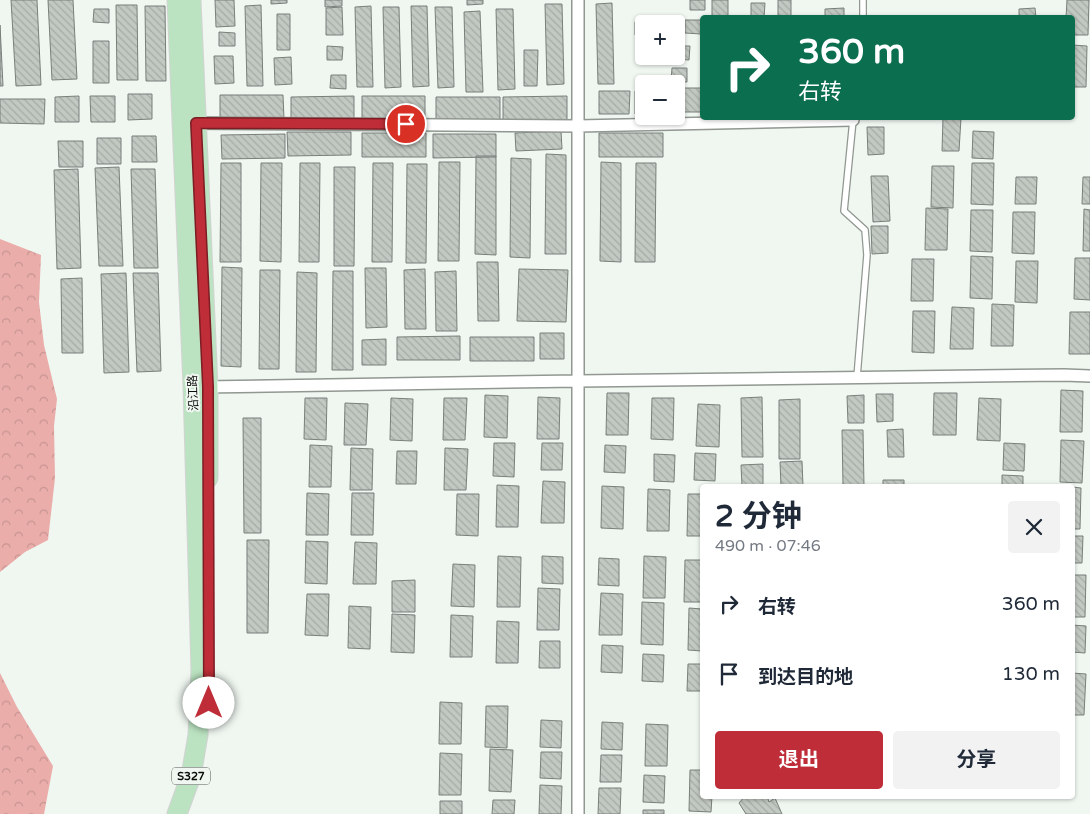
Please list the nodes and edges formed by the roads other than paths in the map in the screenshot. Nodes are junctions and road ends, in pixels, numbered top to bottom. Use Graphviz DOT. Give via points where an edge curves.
graph roads {
  1 [pos="177,0"];
  2 [pos="191,0"];
  3 [pos="578,0"];
  4 [pos="863,0"];
  5 [pos="863,15"];
  6 [pos="814,120"];
  7 [pos="853,120"];
  8 [pos="189,123"];
  9 [pos="578,126"];
  10 [pos="1090,376"];
  11 [pos="857,377"];
  12 [pos="578,381"];
  13 [pos="200,387"];
  14 [pos="177,814"];
  15 [pos="578,814"];
  1 -- 8 [label="main road, 沿江路"];
  2 -- 8 [label="main road, 沿江路"];
  3 -- 9 [label="street"];
  4 -- 5 [label="lane"];
  6 -- 9 [label="street"];
  7 -- 11 [label="lane" via="844,211 865,230 867,256"];
  8 -- 9 [label="street"];
  8 -- 13 [label="main road, 沿江路"];
  9 -- 12 [label="street"];
  10 -- 11 [label="street"];
  11 -- 12 [label="street"];
  12 -- 13 [label="street"];
  12 -- 15 [label="street"];
  13 -- 14 [label="main road, 沿江路 / S327" via="204,739"];
}
